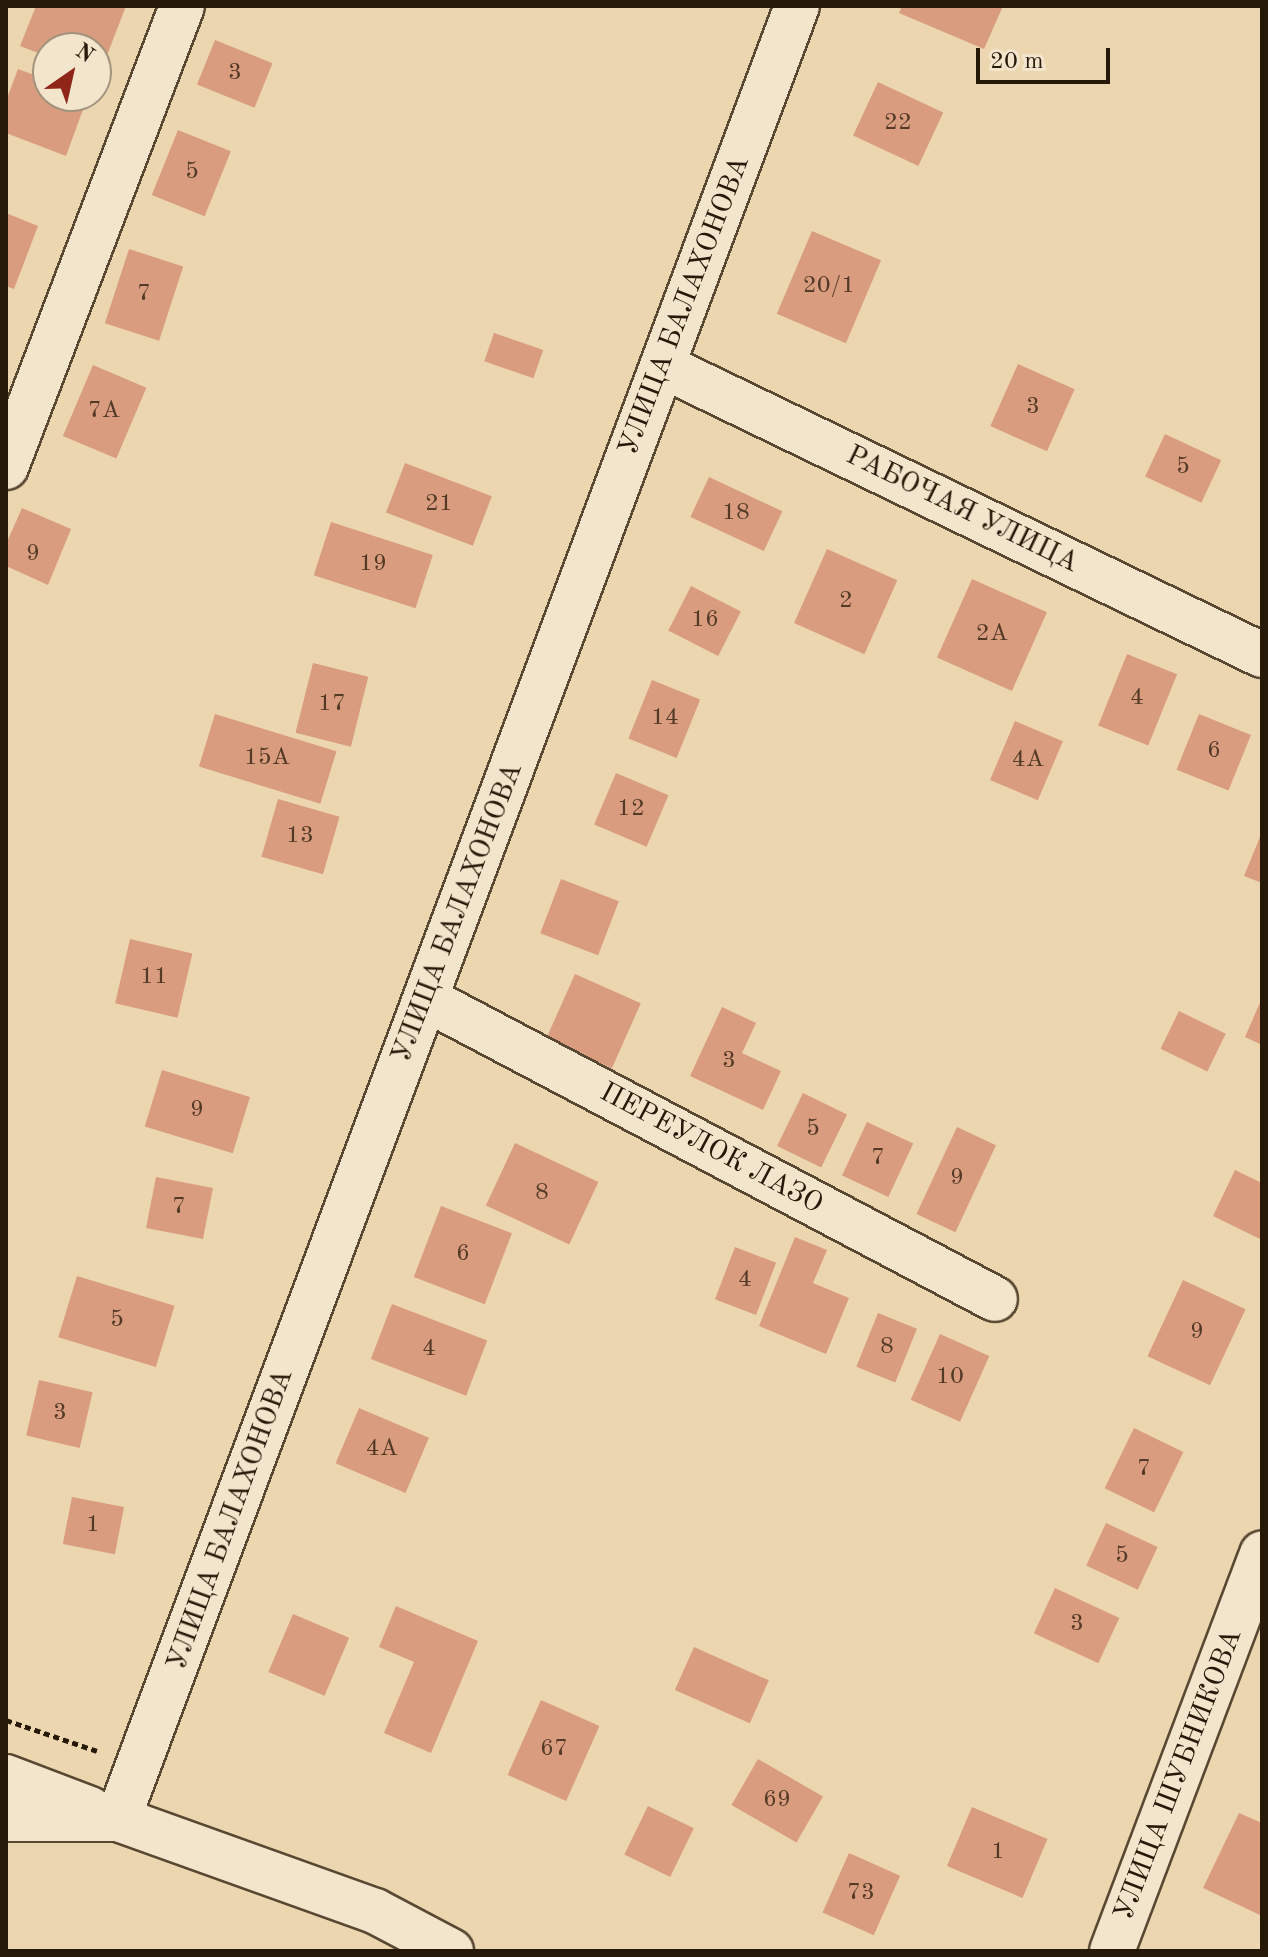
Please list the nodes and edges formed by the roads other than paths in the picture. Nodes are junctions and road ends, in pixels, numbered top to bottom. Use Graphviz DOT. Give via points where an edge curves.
graph roads {
  1 [pos="182,6"];
  2 [pos="797,6"];
  3 [pos="663,366"];
  4 [pos="6,467"];
  5 [pos="1262,655"];
  6 [pos="426,999"];
  7 [pos="995,1299"];
  8 [pos="1262,1553"];
  9 [pos="6,1777"];
  10 [pos="6,1819"];
  11 [pos="118,1819"];
  12 [pos="451,1951"];
  13 [pos="1112,1951"];
  1 -- 4 [label="street"];
  2 -- 3 [label="street, УЛИЦА БАЛАХОНОВА"];
  3 -- 5 [label="street, РАБОЧАЯ УЛИЦА"];
  3 -- 6 [label="street, УЛИЦА БАЛАХОНОВА"];
  6 -- 7 [label="street, ПЕРЕУЛОК ЛАЗО"];
  6 -- 11 [label="street, УЛИЦА БАЛАХОНОВА"];
  8 -- 13 [label="street, УЛИЦА ШУБНИКОВА"];
  9 -- 11 [label="street"];
  10 -- 11 [label="street"];
  11 -- 12 [label="street" via="375,1911"];
}
